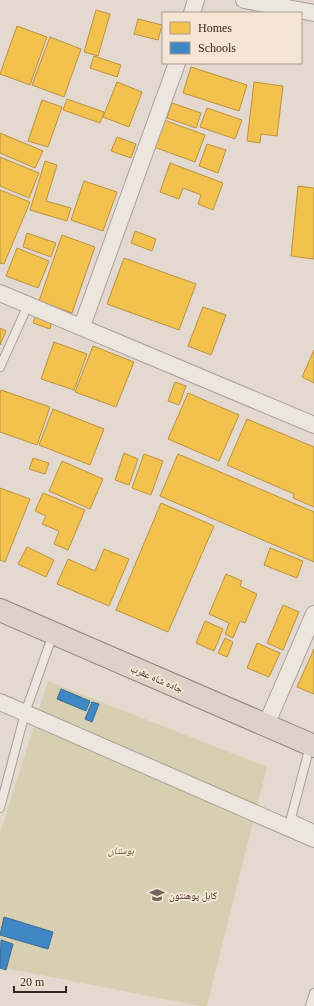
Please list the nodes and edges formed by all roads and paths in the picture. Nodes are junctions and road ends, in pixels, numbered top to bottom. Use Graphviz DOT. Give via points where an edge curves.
graph roads {
  1 [pos="196,0"];
  2 [pos="244,0"];
  3 [pos="192,12"];
  4 [pos="314,13"];
  5 [pos="177,64"];
  6 [pos="0,293"];
  7 [pos="28,305"];
  8 [pos="82,326"];
  9 [pos="0,367"];
  10 [pos="314,425"];
  11 [pos="0,610"];
  12 [pos="314,614"];
  13 [pos="53,633"];
  14 [pos="0,702"];
  15 [pos="25,713"];
  16 [pos="266,725"];
  17 [pos="312,746"];
  18 [pos="0,808"];
  19 [pos="314,829"];
  20 [pos="314,839"];
  21 [pos="314,993"];
  22 [pos="310,1006"];
  1 -- 3 [label="street"];
  2 -- 4 [label="street"];
  5 -- 8 [label="street"];
  6 -- 7 [label="street"];
  7 -- 8 [label="street"];
  7 -- 9 [label="lane"];
  8 -- 10 [label="street"];
  11 -- 13 [label="highway, جاده شاه عقرب"];
  12 -- 16 [label="street"];
  13 -- 15 [label="lane"];
  13 -- 16 [label="highway, جاده شاه عقرب"];
  14 -- 15 [label="street"];
  15 -- 18 [label="lane"];
  15 -- 20 [label="street"];
  16 -- 17 [label="highway, جاده شاه عقرب"];
  17 -- 19 [label="lane" via="291,818"];
  21 -- 22 [label="lane"];
}
